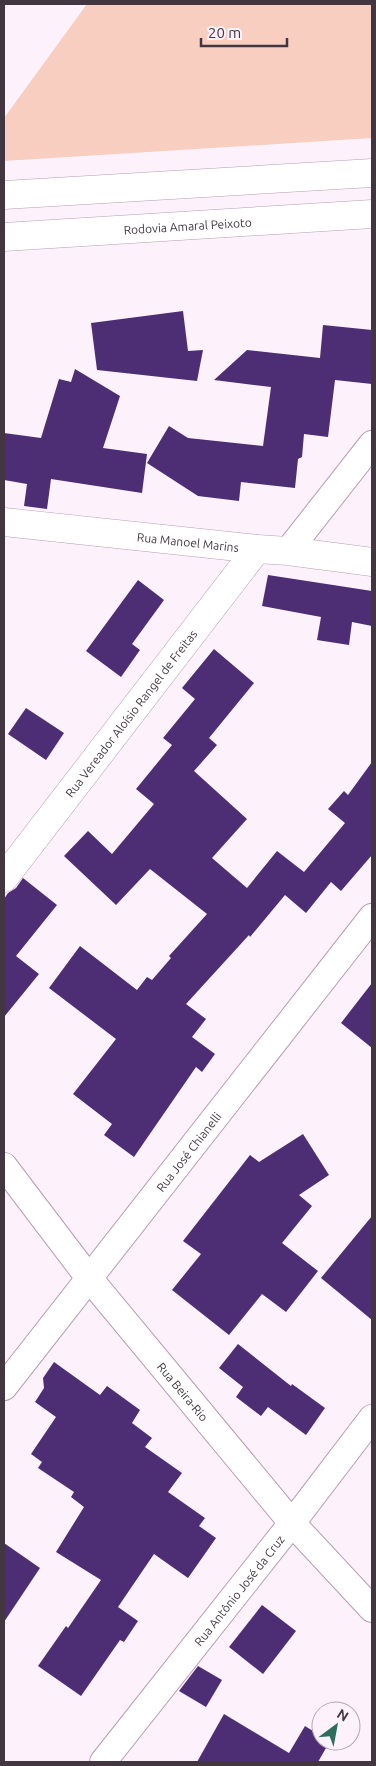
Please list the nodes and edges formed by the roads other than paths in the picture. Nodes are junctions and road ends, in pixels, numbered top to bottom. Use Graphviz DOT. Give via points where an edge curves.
graph roads {
  1 [pos="372,173"];
  2 [pos="4,195"];
  3 [pos="372,214"];
  4 [pos="4,237"];
  5 [pos="372,444"];
  6 [pos="4,522"];
  7 [pos="257,550"];
  8 [pos="288,551"];
  9 [pos="372,562"];
  10 [pos="4,878"];
  11 [pos="372,917"];
  12 [pos="4,1166"];
  13 [pos="89,1278"];
  14 [pos="4,1387"];
  15 [pos="372,1418"];
  16 [pos="292,1523"];
  17 [pos="372,1609"];
  18 [pos="103,1762"];
  1 -- 2 [label="main road"];
  3 -- 4 [label="main road, Rodovia Amaral Peixoto"];
  5 -- 8 [label="street"];
  6 -- 7 [label="main road, Rua Manoel Marins"];
  7 -- 8 [label="main road, Rua Manoel Marins"];
  7 -- 10 [label="main road, Rua Vereador Aloísio Rangel de Freitas"];
  8 -- 9 [label="main road, Rua Manoel Marins"];
  11 -- 13 [label="street, Rua José Chianelli"];
  12 -- 13 [label="street, Rua Beira-Rio"];
  13 -- 14 [label="street, Rua José Chianelli"];
  13 -- 16 [label="street, Rua Beira-Rio"];
  15 -- 16 [label="street, Rua Antônio José da Cruz"];
  16 -- 17 [label="street, Rua Beira-Rio"];
  16 -- 18 [label="street, Rua Antônio José da Cruz"];
}
